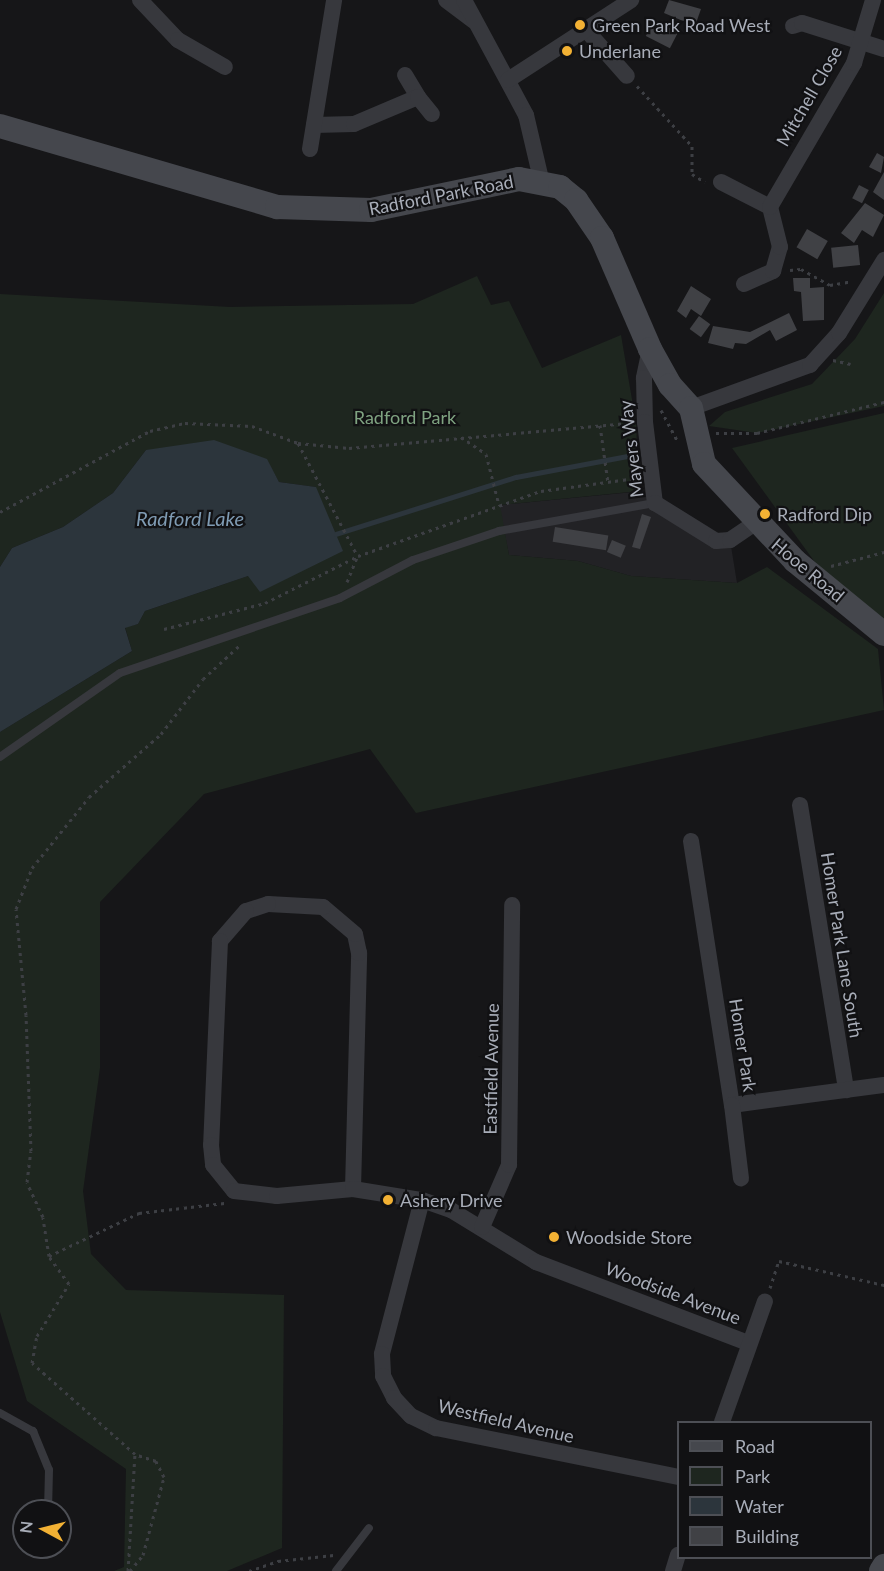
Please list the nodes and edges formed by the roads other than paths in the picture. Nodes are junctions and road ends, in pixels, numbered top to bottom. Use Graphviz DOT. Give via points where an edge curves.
graph roads {
  1 [pos="140,0"];
  2 [pos="334,0"];
  3 [pos="446,0"];
  4 [pos="464,0"];
  5 [pos="631,0"];
  6 [pos="873,0"];
  7 [pos="475,21"];
  8 [pos="793,26"];
  9 [pos="587,31"];
  10 [pos="861,42"];
  11 [pos="884,49"];
  12 [pos="225,67"];
  13 [pos="405,75"];
  14 [pos="627,76"];
  15 [pos="508,80"];
  16 [pos="418,98"];
  17 [pos="432,114"];
  18 [pos="314,125"];
  19 [pos="0,126"];
  20 [pos="310,149"];
  21 [pos="541,179"];
  22 [pos="721,182"];
  23 [pos="770,207"];
  24 [pos="884,260"];
  25 [pos="744,284"];
  26 [pos="650,349"];
  27 [pos="691,408"];
  28 [pos="655,503"];
  29 [pos="754,523"];
  30 [pos="884,634"];
  31 [pos="0,757"];
  32 [pos="800,805"];
  33 [pos="691,841"];
  34 [pos="512,905"];
  35 [pos="884,1085"];
  36 [pos="846,1090"];
  37 [pos="732,1105"];
  38 [pos="741,1178"];
  39 [pos="353,1189"];
  40 [pos="422,1200"];
  41 [pos="482,1227"];
  42 [pos="765,1301"];
  43 [pos="748,1343"];
  44 [pos="0,1413"];
  45 [pos="722,1421"];
  46 [pos="677,1477"];
  47 [pos="48,1499"];
  48 [pos="369,1528"];
  49 [pos="884,1566"];
  50 [pos="336,1571"];
  51 [pos="881,1571"];
  1 -- 12 [label="street" via="178,40"];
  2 -- 18 [label="street"];
  3 -- 7 [label="street"];
  4 -- 7 [label="street"];
  5 -- 9 [label="street"];
  6 -- 10 [label="street, Mitchell Close"];
  7 -- 15 [label="street"];
  8 -- 10 [label="street" via="802,23"];
  9 -- 14 [label="street"];
  9 -- 15 [label="street"];
  10 -- 11 [label="street"];
  10 -- 23 [label="street, Mitchell Close" via="854,63"];
  13 -- 16 [label="street"];
  15 -- 21 [label="street" via="536,143"];
  16 -- 17 [label="street"];
  16 -- 18 [label="street" via="354,124"];
  18 -- 20 [label="street"];
  19 -- 21 [label="street, Radford Park Road" via="277,207 371,210 477,185"];
  21 -- 26 [label="street" via="576,200 602,238"];
  22 -- 23 [label="street"];
  23 -- 25 [label="street" via="780,247 777,260 763,280"];
  24 -- 27 [label="street" via="839,333 810,365"];
  26 -- 27 [label="street" via="670,386"];
  26 -- 28 [label="street, Mayers Way" via="644,378 645,422"];
  27 -- 29 [label="street, Hooe Road" via="704,464"];
  28 -- 29 [label="street, Mayers Way" via="716,541 730,540"];
  28 -- 31 [label="lane" via="499,531 413,560 340,598 120,674"];
  29 -- 30 [label="street, Hooe Road"];
  32 -- 36 [label="street, Homer Park Lane South"];
  33 -- 37 [label="street, Homer Park"];
  34 -- 41 [label="street, Eastfield Avenue" via="509,1166"];
  35 -- 36 [label="street, Homer Park"];
  36 -- 37 [label="street, Homer Park"];
  37 -- 38 [label="street"];
  39 -- 39 [label="street" via="249,1197 221,1179 213,1165 220,940 246,911 268,904 323,907 355,934 359,953"];
  39 -- 40 [label="street, Woodside Avenue"];
  40 -- 41 [label="street, Woodside Avenue"];
  40 -- 46 [label="street, Westfield Avenue" via="382,1354 383,1376 394,1398 411,1416 436,1428"];
  41 -- 43 [label="street, Woodside Avenue" via="536,1262"];
  42 -- 43 [label="street"];
  43 -- 45 [label="street"];
  44 -- 47 [label="lane" via="33,1431 49,1470"];
  48 -- 50 [label="lane" via="345,1553"];
  49 -- 51 [label="street"];
}
